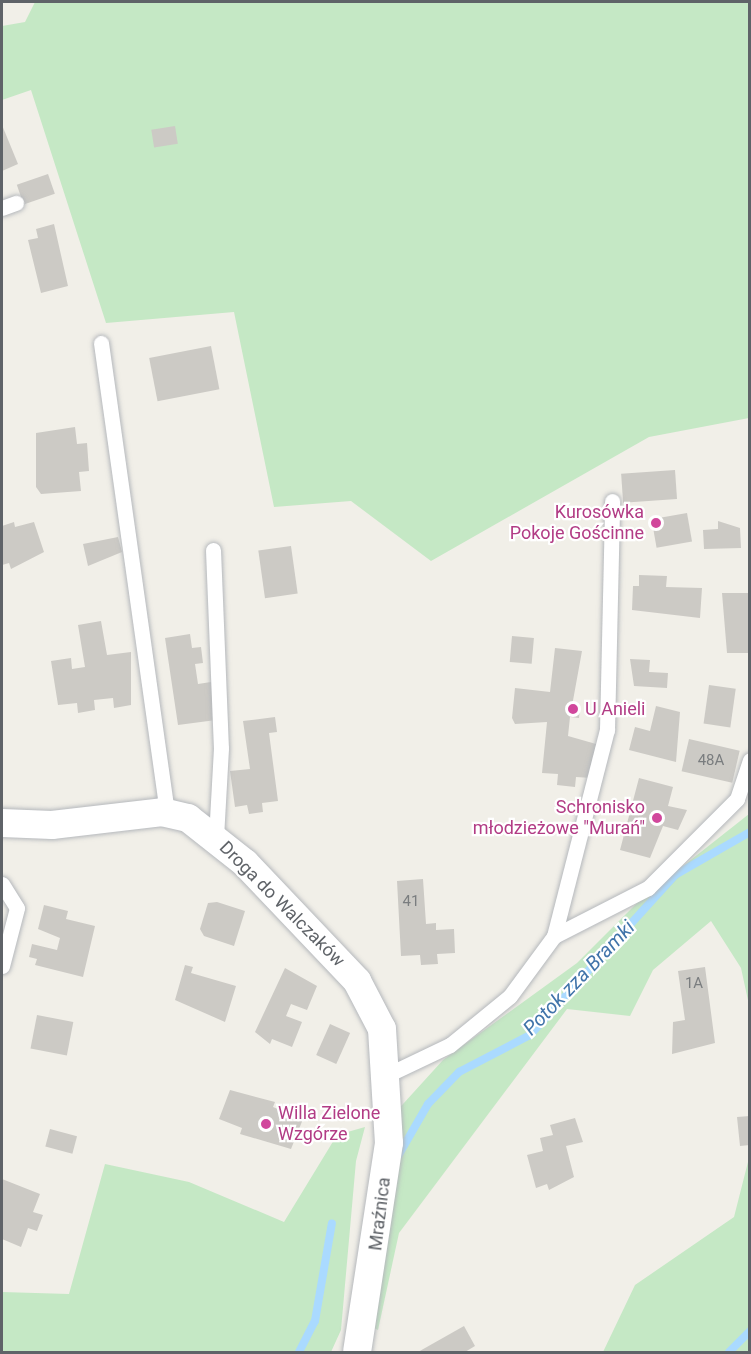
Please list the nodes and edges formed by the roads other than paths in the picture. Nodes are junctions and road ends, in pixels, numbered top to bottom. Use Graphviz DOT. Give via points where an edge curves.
graph roads {
  1 [pos="16,203"];
  2 [pos="2,208"];
  3 [pos="101,343"];
  4 [pos="612,501"];
  5 [pos="213,550"];
  6 [pos="750,759"];
  7 [pos="167,813"];
  8 [pos="2,823"];
  9 [pos="216,837"];
  10 [pos="2,884"];
  11 [pos="554,936"];
  12 [pos="2,966"];
  13 [pos="387,1075"];
  14 [pos="357,1352"];
  1 -- 2 [label="lane"];
  3 -- 7 [label="lane"];
  4 -- 11 [label="lane" via="607,730"];
  5 -- 9 [label="lane" via="221,748"];
  6 -- 11 [label="lane" via="737,799 648,888"];
  7 -- 8 [label="street, Droga do Walczaków" via="52,825"];
  7 -- 9 [label="street, Droga do Walczaków" via="188,818"];
  9 -- 13 [label="street, Droga do Walczaków" via="357,981 382,1029"];
  10 -- 12 [label="lane" via="17,908"];
  11 -- 13 [label="lane" via="510,996 450,1045"];
  13 -- 14 [label="street, Mraźnica" via="389,1143"];
}
